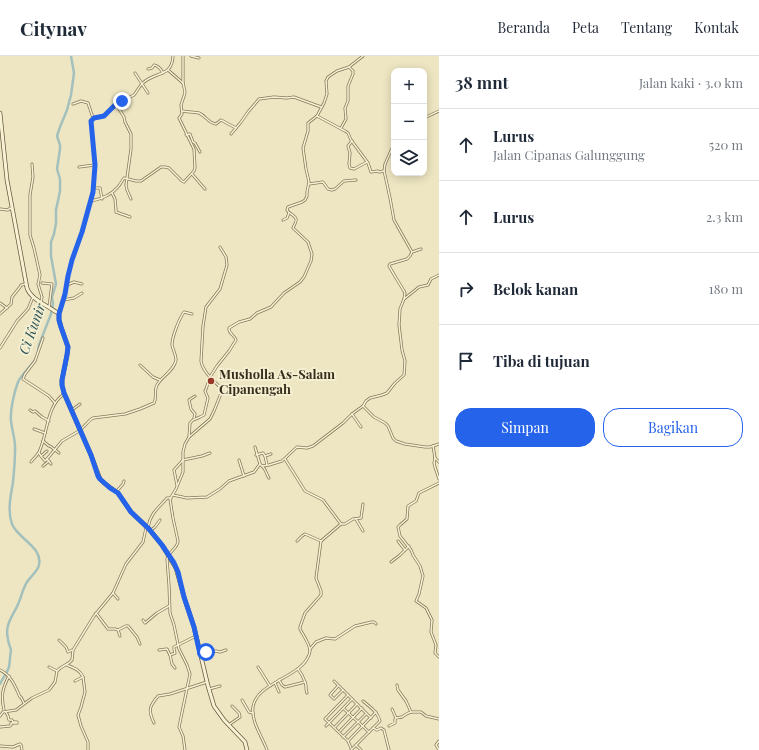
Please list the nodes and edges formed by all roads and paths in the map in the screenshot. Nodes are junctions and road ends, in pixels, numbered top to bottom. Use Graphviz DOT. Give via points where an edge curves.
graph roads {
  1 [pos="173,56"];
  2 [pos="182,56"];
  3 [pos="191,56"];
  4 [pos="363,56"];
  5 [pos="199,58"];
  6 [pos="349,67"];
  7 [pos="148,69"];
  8 [pos="168,70"];
  9 [pos="135,73"];
  10 [pos="163,73"];
  11 [pos="142,83"];
  12 [pos="183,83"];
  13 [pos="148,93"];
  14 [pos="73,104"];
  15 [pos="116,104"];
  16 [pos="322,107"];
  17 [pos="182,111"];
  18 [pos="439,111"];
  19 [pos="0,113"];
  20 [pos="317,116"];
  21 [pos="427,117"];
  22 [pos="93,118"];
  23 [pos="236,128"];
  24 [pos="340,128"];
  25 [pos="231,134"];
  26 [pos="186,135"];
  27 [pos="352,141"];
  28 [pos="391,150"];
  29 [pos="200,152"];
  30 [pos="367,162"];
  31 [pos="32,164"];
  32 [pos="95,165"];
  33 [pos="79,167"];
  34 [pos="384,171"];
  35 [pos="192,174"];
  36 [pos="127,178"];
  37 [pos="356,180"];
  38 [pos="309,184"];
  39 [pos="94,188"];
  40 [pos="205,189"];
  41 [pos="112,193"];
  42 [pos="102,199"];
  43 [pos="131,199"];
  44 [pos="91,201"];
  45 [pos="0,209"];
  46 [pos="12,209"];
  47 [pos="289,213"];
  48 [pos="130,217"];
  49 [pos="283,220"];
  50 [pos="220,247"];
  51 [pos="421,249"];
  52 [pos="412,252"];
  53 [pos="439,274"];
  54 [pos="26,284"];
  55 [pos="42,284"];
  56 [pos="82,284"];
  57 [pos="67,285"];
  58 [pos="82,293"];
  59 [pos="33,297"];
  60 [pos="404,299"];
  61 [pos="63,300"];
  62 [pos="41,302"];
  63 [pos="0,303"];
  64 [pos="7,308"];
  65 [pos="51,308"];
  66 [pos="0,314"];
  67 [pos="59,314"];
  68 [pos="192,314"];
  69 [pos="43,338"];
  70 [pos="0,348"];
  71 [pos="140,365"];
  72 [pos="210,376"];
  73 [pos="161,380"];
  74 [pos="65,394"];
  75 [pos="195,396"];
  76 [pos="55,403"];
  77 [pos="80,404"];
  78 [pos="363,406"];
  79 [pos="30,410"];
  80 [pos="72,410"];
  81 [pos="352,414"];
  82 [pos="193,420"];
  83 [pos="49,421"];
  84 [pos="361,427"];
  85 [pos="34,430"];
  86 [pos="80,430"];
  87 [pos="45,433"];
  88 [pos="189,437"];
  89 [pos="43,441"];
  90 [pos="439,444"];
  91 [pos="433,446"];
  92 [pos="255,448"];
  93 [pos="47,450"];
  94 [pos="54,450"];
  95 [pos="39,453"];
  96 [pos="59,453"];
  97 [pos="210,453"];
  98 [pos="256,454"];
  99 [pos="271,454"];
  100 [pos="41,456"];
  101 [pos="265,456"];
  102 [pos="435,458"];
  103 [pos="47,459"];
  104 [pos="285,459"];
  105 [pos="183,460"];
  106 [pos="239,460"];
  107 [pos="49,461"];
  108 [pos="31,462"];
  109 [pos="439,462"];
  110 [pos="51,464"];
  111 [pos="261,465"];
  112 [pos="267,465"];
  113 [pos="43,466"];
  114 [pos="244,476"];
  115 [pos="269,478"];
  116 [pos="439,479"];
  117 [pos="124,481"];
  118 [pos="439,483"];
  119 [pos="177,487"];
  120 [pos="116,492"];
  121 [pos="173,495"];
  122 [pos="171,498"];
  123 [pos="363,504"];
  124 [pos="356,519"];
  125 [pos="160,520"];
  126 [pos="341,524"];
  127 [pos="149,528"];
  128 [pos="363,531"];
  129 [pos="297,541"];
  130 [pos="321,541"];
  131 [pos="398,541"];
  132 [pos="409,546"];
  133 [pos="405,550"];
  134 [pos="169,556"];
  135 [pos="391,562"];
  136 [pos="113,593"];
  137 [pos="118,599"];
  138 [pos="170,606"];
  139 [pos="96,613"];
  140 [pos="143,620"];
  141 [pos="376,624"];
  142 [pos="118,630"];
  143 [pos="120,636"];
  144 [pos="196,636"];
  145 [pos="59,640"];
  146 [pos="140,644"];
  147 [pos="178,645"];
  148 [pos="310,649"];
  149 [pos="73,650"];
  150 [pos="159,650"];
  151 [pos="226,650"];
  152 [pos="200,654"];
  153 [pos="170,655"];
  154 [pos="439,657"];
  155 [pos="67,665"];
  156 [pos="49,667"];
  157 [pos="258,667"];
  158 [pos="175,668"];
  159 [pos="298,669"];
  160 [pos="0,670"];
  161 [pos="57,671"];
  162 [pos="8,675"];
  163 [pos="83,677"];
  164 [pos="279,680"];
  165 [pos="75,681"];
  166 [pos="334,681"];
  167 [pos="207,682"];
  168 [pos="305,682"];
  169 [pos="275,683"];
  170 [pos="397,685"];
  171 [pos="220,686"];
  172 [pos="270,686"];
  173 [pos="338,686"];
  174 [pos="187,688"];
  175 [pos="209,689"];
  176 [pos="343,690"];
  177 [pos="279,692"];
  178 [pos="307,693"];
  179 [pos="348,695"];
  180 [pos="242,700"];
  181 [pos="352,700"];
  182 [pos="363,701"];
  183 [pos="24,703"];
  184 [pos="357,704"];
  185 [pos="232,706"];
  186 [pos="336,707"];
  187 [pos="362,708"];
  188 [pos="343,709"];
  189 [pos="392,709"];
  190 [pos="5,711"];
  191 [pos="341,711"];
  192 [pos="376,712"];
  193 [pos="411,712"];
  194 [pos="253,713"];
  195 [pos="348,713"];
  196 [pos="366,713"];
  197 [pos="0,716"];
  198 [pos="353,718"];
  199 [pos="371,718"];
  200 [pos="396,718"];
  201 [pos="439,719"];
  202 [pos="358,722"];
  203 [pos="154,723"];
  204 [pos="329,723"];
  205 [pos="230,725"];
  206 [pos="326,726"];
  207 [pos="389,726"];
  208 [pos="0,727"];
  209 [pos="362,727"];
  210 [pos="334,728"];
  211 [pos="373,728"];
  212 [pos="339,732"];
  213 [pos="368,732"];
  214 [pos="344,737"];
  215 [pos="348,741"];
  216 [pos="439,741"];
  217 [pos="356,745"];
  218 [pos="0,746"];
  219 [pos="4,746"];
  220 [pos="10,747"];
  221 [pos="5,750"];
  222 [pos="11,750"];
  223 [pos="22,750"];
  224 [pos="88,750"];
  225 [pos="185,750"];
  226 [pos="247,750"];
  227 [pos="266,750"];
  228 [pos="351,750"];
  229 [pos="361,750"];
  230 [pos="390,750"];
  231 [pos="439,750"];
  1 -- 8 [label="street"];
  2 -- 12 [label="street"];
  3 -- 5 [label="street"];
  4 -- 6 [label="street"];
  6 -- 16 [label="street" via="337,71 327,79"];
  6 -- 24 [label="street" via="353,75 348,86 346,119"];
  7 -- 10 [label="street" via="154,65"];
  8 -- 10 [label="street"];
  8 -- 12 [label="street"];
  9 -- 11 [label="street"];
  10 -- 11 [label="street"];
  11 -- 13 [label="street"];
  11 -- 15 [label="street" via="134,95"];
  12 -- 17 [label="street" via="185,92"];
  14 -- 22 [label="street" via="80,101 88,102"];
  15 -- 22 [label="street" via="104,116"];
  15 -- 36 [label="street" via="131,134"];
  16 -- 20 [label="street"];
  16 -- 23 [label="street" via="294,97 259,99"];
  17 -- 23 [label="street" via="201,114 213,124 220,120"];
  17 -- 26 [label="street" via="179,118"];
  18 -- 21 [label="street"];
  19 -- 46 [label="street"];
  20 -- 24 [label="street"];
  20 -- 38 [label="street" via="308,123 303,148"];
  22 -- 32 [label="street" via="91,122"];
  23 -- 25 [label="street"];
  24 -- 27 [label="street" via="348,133"];
  26 -- 29 [label="street" via="190,134"];
  26 -- 35 [label="street" via="194,151 195,168"];
  27 -- 30 [label="street"];
  27 -- 30 [label="street" via="348,146 350,168 354,169"];
  28 -- 34 [label="street"];
  30 -- 34 [label="street" via="371,172"];
  31 -- 62 [label="street" via="30,236 40,275 38,282"];
  32 -- 33 [label="street"];
  32 -- 39 [label="street"];
  34 -- 52 [label="street" via="394,220"];
  35 -- 36 [label="street" via="183,182 165,166 141,181"];
  35 -- 40 [label="street"];
  36 -- 41 [label="street" via="124,178"];
  36 -- 43 [label="street" via="127,190"];
  37 -- 38 [label="street" via="344,181 332,190 323,182"];
  38 -- 47 [label="street" via="306,200 288,206"];
  39 -- 42 [label="street" via="100,188"];
  39 -- 44 [label="street"];
  41 -- 42 [label="street"];
  41 -- 48 [label="street" via="116,212"];
  42 -- 44 [label="street"];
  44 -- 57 [label="street" via="72,260"];
  45 -- 46 [label="street"];
  46 -- 54 [label="street"];
  47 -- 49 [label="street"];
  47 -- 72 [label="street" via="296,219 293,227 308,242 312,254 304,277 271,307 228,328 236,340"];
  50 -- 72 [label="street" via="227,265 220,289 206,307 203,326 201,363"];
  51 -- 52 [label="street"];
  52 -- 60 [label="street" via="407,259 389,265 404,291"];
  53 -- 60 [label="street"];
  54 -- 59 [label="street" via="29,294"];
  54 -- 64 [label="street" via="17,290"];
  55 -- 65 [label="street" via="52,284"];
  56 -- 57 [label="street" via="74,282"];
  57 -- 61 [label="street"];
  58 -- 61 [label="street"];
  59 -- 62 [label="street"];
  59 -- 70 [label="street" via="28,309"];
  60 -- 78 [label="street" via="399,318 405,362 404,374 387,392 370,398"];
  61 -- 67 [label="street"];
  62 -- 65 [label="street"];
  63 -- 64 [label="street"];
  64 -- 66 [label="street"];
  65 -- 67 [label="street"];
  67 -- 74 [label="street" via="68,347 62,380"];
  68 -- 73 [label="street" via="184,312 181,317 172,343 175,363"];
  69 -- 76 [label="street" via="35,361 23,379"];
  71 -- 73 [label="street" via="153,377"];
  72 -- 82 [label="street" via="205,391 208,398 204,415"];
  72 -- 88 [label="street" via="221,388 221,394 210,419"];
  73 -- 86 [label="street" via="156,387 155,401 152,404 125,414 93,418"];
  74 -- 76 [label="street"];
  74 -- 80 [label="street"];
  75 -- 82 [label="street" via="188,400 195,414"];
  76 -- 83 [label="street"];
  77 -- 80 [label="street"];
  78 -- 81 [label="street"];
  78 -- 91 [label="street" via="388,426 396,441 415,446"];
  79 -- 83 [label="street"];
  80 -- 86 [label="street"];
  81 -- 84 [label="street"];
  81 -- 104 [label="street" via="313,446 297,447"];
  82 -- 88 [label="street" via="190,423"];
  83 -- 87 [label="street"];
  85 -- 87 [label="street"];
  86 -- 94 [label="street" via="62,441"];
  86 -- 120 [label="street" via="98,476"];
  87 -- 89 [label="street"];
  88 -- 105 [label="street" via="185,444"];
  89 -- 94 [label="street"];
  89 -- 95 [label="street"];
  90 -- 91 [label="street"];
  91 -- 102 [label="street"];
  92 -- 98 [label="street"];
  93 -- 100 [label="street"];
  94 -- 96 [label="street"];
  94 -- 103 [label="street"];
  95 -- 100 [label="street"];
  95 -- 108 [label="street"];
  97 -- 105 [label="street"];
  98 -- 101 [label="street" via="263,453"];
  98 -- 111 [label="street"];
  99 -- 101 [label="street"];
  100 -- 103 [label="street"];
  101 -- 112 [label="street"];
  102 -- 109 [label="street"];
  102 -- 116 [label="street" via="434,467"];
  103 -- 107 [label="street"];
  104 -- 112 [label="street"];
  104 -- 126 [label="street" via="305,491 323,500"];
  105 -- 119 [label="street" via="183,472"];
  105 -- 119 [label="street" via="174,470"];
  106 -- 114 [label="street"];
  107 -- 110 [label="street"];
  107 -- 113 [label="street"];
  111 -- 112 [label="street"];
  111 -- 114 [label="street" via="254,472"];
  111 -- 115 [label="street"];
  114 -- 121 [label="street" via="229,481 207,497 187,498"];
  117 -- 120 [label="street"];
  118 -- 132 [label="street" via="423,491 416,501 408,506 407,519 399,526 400,536"];
  119 -- 121 [label="street"];
  120 -- 127 [label="street" via="131,512"];
  121 -- 122 [label="street"];
  122 -- 127 [label="street" via="167,498 154,511"];
  122 -- 134 [label="street" via="178,543"];
  123 -- 124 [label="street" via="362,516"];
  124 -- 126 [label="street"];
  124 -- 128 [label="street"];
  125 -- 127 [label="street" via="155,528"];
  126 -- 130 [label="street"];
  127 -- 134 [label="street"];
  127 -- 136 [label="street" via="145,528 143,542 126,564"];
  129 -- 130 [label="street" via="305,534"];
  130 -- 148 [label="street" via="316,578 321,595 305,613 300,627"];
  131 -- 133 [label="street"];
  132 -- 133 [label="street"];
  132 -- 154 [label="street" via="424,578 416,601 426,608 432,620 431,632 436,645 435,653"];
  133 -- 135 [label="street"];
  134 -- 138 [label="street" via="167,558"];
  134 -- 144 [label="street" via="178,572"];
  136 -- 137 [label="street"];
  136 -- 139 [label="street"];
  138 -- 140 [label="street" via="146,622"];
  138 -- 147 [label="street"];
  139 -- 142 [label="street" via="108,629"];
  139 -- 149 [label="street"];
  141 -- 148 [label="street" via="373,622 356,626 335,639 318,641"];
  142 -- 143 [label="street"];
  142 -- 146 [label="street" via="127,626"];
  144 -- 147 [label="street"];
  144 -- 152 [label="street"];
  145 -- 149 [label="street" via="68,652"];
  147 -- 153 [label="street" via="174,648 175,653"];
  147 -- 174 [label="street" via="190,671"];
  148 -- 159 [label="street" via="310,654"];
  149 -- 155 [label="street" via="72,660"];
  150 -- 153 [label="street" via="167,649"];
  151 -- 152 [label="street"];
  152 -- 167 [label="street"];
  153 -- 158 [label="street"];
  155 -- 161 [label="street"];
  155 -- 163 [label="street" via="80,672"];
  156 -- 161 [label="street"];
  157 -- 172 [label="street"];
  159 -- 164 [label="street"];
  159 -- 168 [label="street"];
  160 -- 162 [label="street"];
  161 -- 183 [label="street" via="55,682 49,690"];
  162 -- 183 [label="street"];
  162 -- 190 [label="street" via="2,696"];
  163 -- 165 [label="street"];
  163 -- 224 [label="street" via="85,692 78,715 88,742"];
  164 -- 168 [label="street" via="285,687"];
  164 -- 169 [label="street"];
  166 -- 173 [label="street"];
  167 -- 174 [label="street"];
  167 -- 175 [label="street"];
  168 -- 178 [label="street"];
  169 -- 172 [label="street"];
  169 -- 177 [label="street"];
  170 -- 193 [label="street"];
  171 -- 175 [label="street"];
  172 -- 194 [label="street" via="256,697"];
  173 -- 176 [label="street"];
  173 -- 176 [label="street" via="330,696 335,699"];
  174 -- 203 [label="street" via="157,697 150,711"];
  174 -- 225 [label="street" via="179,727"];
  175 -- 205 [label="street" via="218,713"];
  176 -- 179 [label="street"];
  179 -- 181 [label="street"];
  179 -- 186 [label="street"];
  180 -- 194 [label="street" via="249,712"];
  181 -- 184 [label="street"];
  181 -- 188 [label="street"];
  182 -- 192 [label="street"];
  183 -- 190 [label="street" via="16,710"];
  184 -- 187 [label="street"];
  184 -- 195 [label="street"];
  185 -- 205 [label="street" via="240,717"];
  186 -- 191 [label="street"];
  186 -- 204 [label="street" via="325,718"];
  187 -- 196 [label="street"];
  187 -- 198 [label="street"];
  188 -- 191 [label="street"];
  188 -- 195 [label="street"];
  189 -- 200 [label="street"];
  190 -- 197 [label="street"];
  190 -- 208 [label="street" via="9,720 17,723"];
  191 -- 204 [label="street"];
  192 -- 199 [label="street"];
  192 -- 211 [label="street" via="380,721"];
  193 -- 200 [label="street"];
  193 -- 201 [label="street" via="422,712 426,716"];
  194 -- 227 [label="street"];
  195 -- 198 [label="street"];
  195 -- 210 [label="street"];
  196 -- 199 [label="street"];
  196 -- 202 [label="street"];
  198 -- 202 [label="street"];
  198 -- 212 [label="street"];
  199 -- 209 [label="street"];
  200 -- 207 [label="street" via="395,723"];
  202 -- 209 [label="street"];
  202 -- 214 [label="street"];
  204 -- 206 [label="street"];
  204 -- 210 [label="street"];
  205 -- 226 [label="street" via="245,742"];
  209 -- 213 [label="street"];
  209 -- 215 [label="street"];
  210 -- 212 [label="street"];
  211 -- 213 [label="street"];
  211 -- 230 [label="street" via="384,730"];
  212 -- 214 [label="street"];
  213 -- 217 [label="street"];
  214 -- 215 [label="street"];
  215 -- 228 [label="street"];
  216 -- 231 [label="street" via="436,745"];
  217 -- 228 [label="street"];
  217 -- 229 [label="street"];
  218 -- 219 [label="street"];
  219 -- 220 [label="street"];
  219 -- 221 [label="street"];
  220 -- 222 [label="street"];
  220 -- 223 [label="street" via="20,744"];
}
